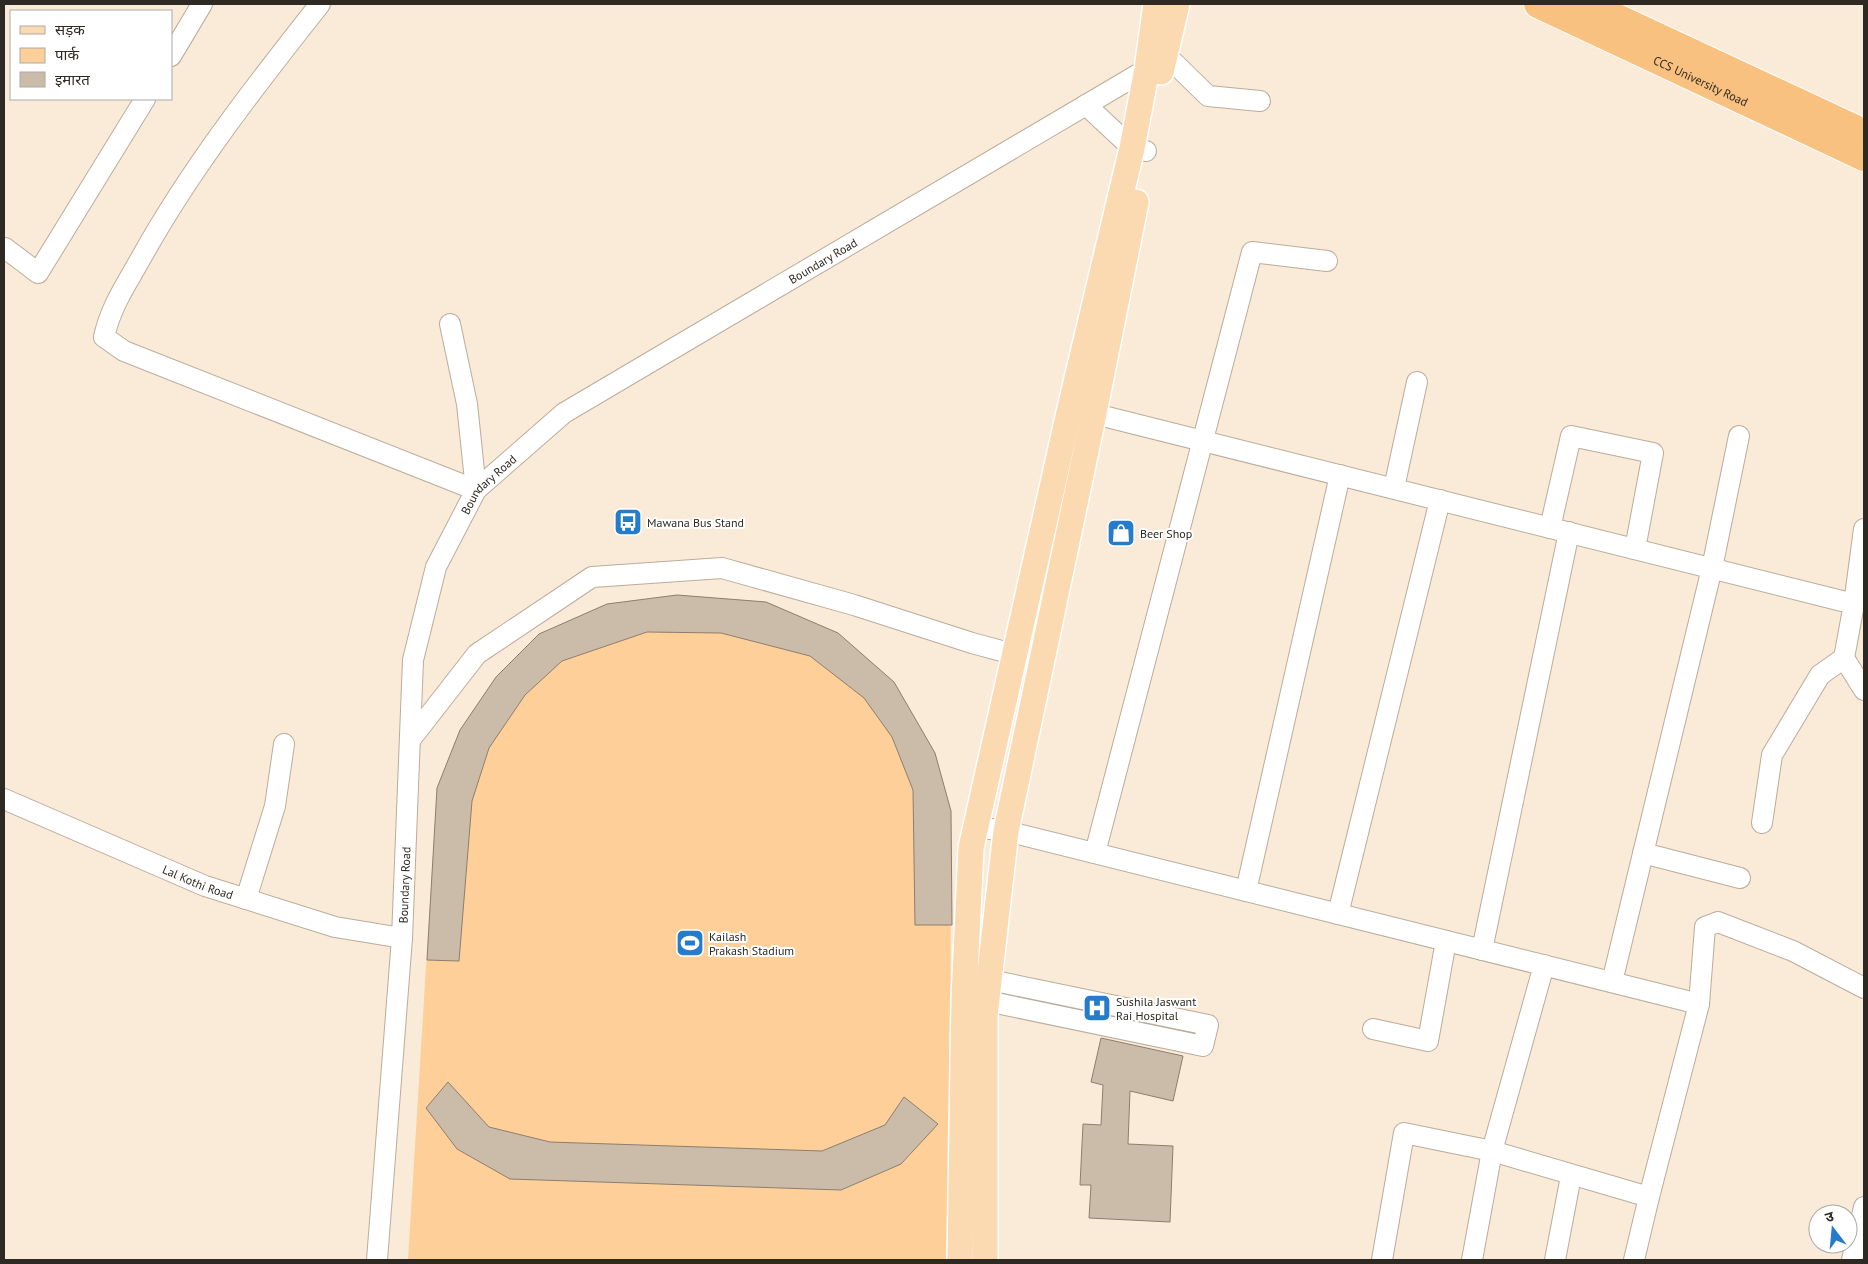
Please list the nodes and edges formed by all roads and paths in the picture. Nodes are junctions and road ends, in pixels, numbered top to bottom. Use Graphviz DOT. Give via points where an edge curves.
graph roads {
  1 [pos="202,4"];
  2 [pos="320,4"];
  3 [pos="1156,4"];
  4 [pos="1177,4"];
  5 [pos="1538,4"];
  6 [pos="1595,15"];
  7 [pos="1663,50"];
  8 [pos="172,54"];
  9 [pos="1158,65"];
  10 [pos="144,100"];
  11 [pos="1260,102"];
  12 [pos="1086,105"];
  13 [pos="1864,133"];
  14 [pos="1139,150"];
  15 [pos="1864,157"];
  16 [pos="4,251"];
  17 [pos="1327,261"];
  18 [pos="450,324"];
  19 [pos="1417,382"];
  20 [pos="1070,408"];
  21 [pos="1094,413"];
  22 [pos="1739,436"];
  23 [pos="1204,441"];
  24 [pos="1340,475"];
  25 [pos="1394,488"];
  26 [pos="476,490"];
  27 [pos="1440,500"];
  28 [pos="1550,528"];
  29 [pos="1864,529"];
  30 [pos="1569,532"];
  31 [pos="1635,549"];
  32 [pos="1712,568"];
  33 [pos="1854,604"];
  34 [pos="1014,654"];
  35 [pos="1844,658"];
  36 [pos="1042,662"];
  37 [pos="1864,690"];
  38 [pos="410,740"];
  39 [pos="284,744"];
  40 [pos="4,799"];
  41 [pos="1762,823"];
  42 [pos="975,827"];
  43 [pos="1006,830"];
  44 [pos="1095,853"];
  45 [pos="1643,853"];
  46 [pos="1740,878"];
  47 [pos="1246,891"];
  48 [pos="246,899"];
  49 [pos="1338,914"];
  50 [pos="402,938"];
  51 [pos="1446,940"];
  52 [pos="1482,950"];
  53 [pos="1544,965"];
  54 [pos="1612,982"];
  55 [pos="1864,988"];
  56 [pos="980,992"];
  57 [pos="1699,1004"];
  58 [pos="1373,1029"];
  59 [pos="1492,1152"];
  60 [pos="1571,1176"];
  61 [pos="1649,1197"];
  62 [pos="1864,1207"];
  63 [pos="960,1258"];
  64 [pos="985,1258"];
  65 [pos="377,1260"];
  66 [pos="1382,1260"];
  67 [pos="1472,1260"];
  68 [pos="1555,1260"];
  69 [pos="1634,1260"];
  70 [pos="1852,1260"];
  1 -- 8 [label="street"];
  2 -- 26 [label="street" via="219,136 154,234 109,314 104,337 124,351"];
  3 -- 9 [label="main road"];
  4 -- 9 [label="main road"];
  5 -- 6 [label="highway, CCS University Road"];
  6 -- 7 [label="highway, CCS University Road"];
  7 -- 13 [label="highway, CCS University Road"];
  7 -- 15 [label="highway, CCS University Road"];
  9 -- 11 [label="street" via="1208,96"];
  9 -- 12 [label="street, Boundary Road"];
  9 -- 14 [label="main road"];
  10 -- 16 [label="street" via="38,273 5,248"];
  12 -- 14 [label="street"];
  12 -- 26 [label="street, Boundary Road" via="564,413"];
  14 -- 20 [label="main road"];
  14 -- 21 [label="main road"];
  17 -- 23 [label="street" via="1252,252"];
  18 -- 26 [label="street" via="467,404"];
  19 -- 25 [label="street"];
  20 -- 21 [label="street"];
  20 -- 34 [label="main road"];
  21 -- 23 [label="street"];
  21 -- 36 [label="main road"];
  22 -- 32 [label="street"];
  23 -- 24 [label="street"];
  23 -- 44 [label="street"];
  24 -- 25 [label="street"];
  24 -- 47 [label="street"];
  25 -- 27 [label="street"];
  26 -- 38 [label="street, Boundary Road" via="436,566 413,660"];
  27 -- 28 [label="street"];
  27 -- 49 [label="street"];
  28 -- 30 [label="street"];
  28 -- 31 [label="street" via="1571,436 1653,453"];
  29 -- 33 [label="street"];
  30 -- 31 [label="street"];
  30 -- 52 [label="street"];
  31 -- 32 [label="street"];
  32 -- 33 [label="street"];
  32 -- 45 [label="street"];
  33 -- 35 [label="street"];
  34 -- 36 [label="street"];
  34 -- 38 [label="street" via="722,568 592,577 477,654"];
  34 -- 42 [label="main road"];
  35 -- 37 [label="street"];
  35 -- 41 [label="street" via="1820,675 1772,755"];
  36 -- 43 [label="main road"];
  38 -- 50 [label="street, Boundary Road"];
  39 -- 48 [label="street" via="275,806"];
  40 -- 48 [label="street, Lal Kothi Road" via="205,886"];
  42 -- 43 [label="street"];
  42 -- 56 [label="main road" via="971,848"];
  43 -- 44 [label="street"];
  43 -- 56 [label="main road"];
  44 -- 47 [label="street"];
  45 -- 46 [label="street"];
  45 -- 54 [label="street"];
  47 -- 49 [label="street"];
  48 -- 50 [label="street, Lal Kothi Road" via="335,927"];
  49 -- 51 [label="street"];
  50 -- 65 [label="street, Boundary Road"];
  51 -- 52 [label="street"];
  51 -- 58 [label="street" via="1428,1041"];
  52 -- 53 [label="street"];
  53 -- 54 [label="street"];
  53 -- 59 [label="street"];
  54 -- 57 [label="street"];
  55 -- 57 [label="street" via="1793,951 1718,922 1705,927"];
  56 -- 56 [label="street" via="1208,1025 1203,1046"];
  56 -- 63 [label="main road"];
  56 -- 64 [label="main road"];
  57 -- 61 [label="street"];
  59 -- 60 [label="street"];
  59 -- 66 [label="street" via="1404,1133"];
  59 -- 67 [label="street"];
  60 -- 61 [label="street"];
  60 -- 68 [label="street"];
  61 -- 69 [label="street"];
  62 -- 70 [label="street"];
  63 -- 64 [label="main road"];
}
